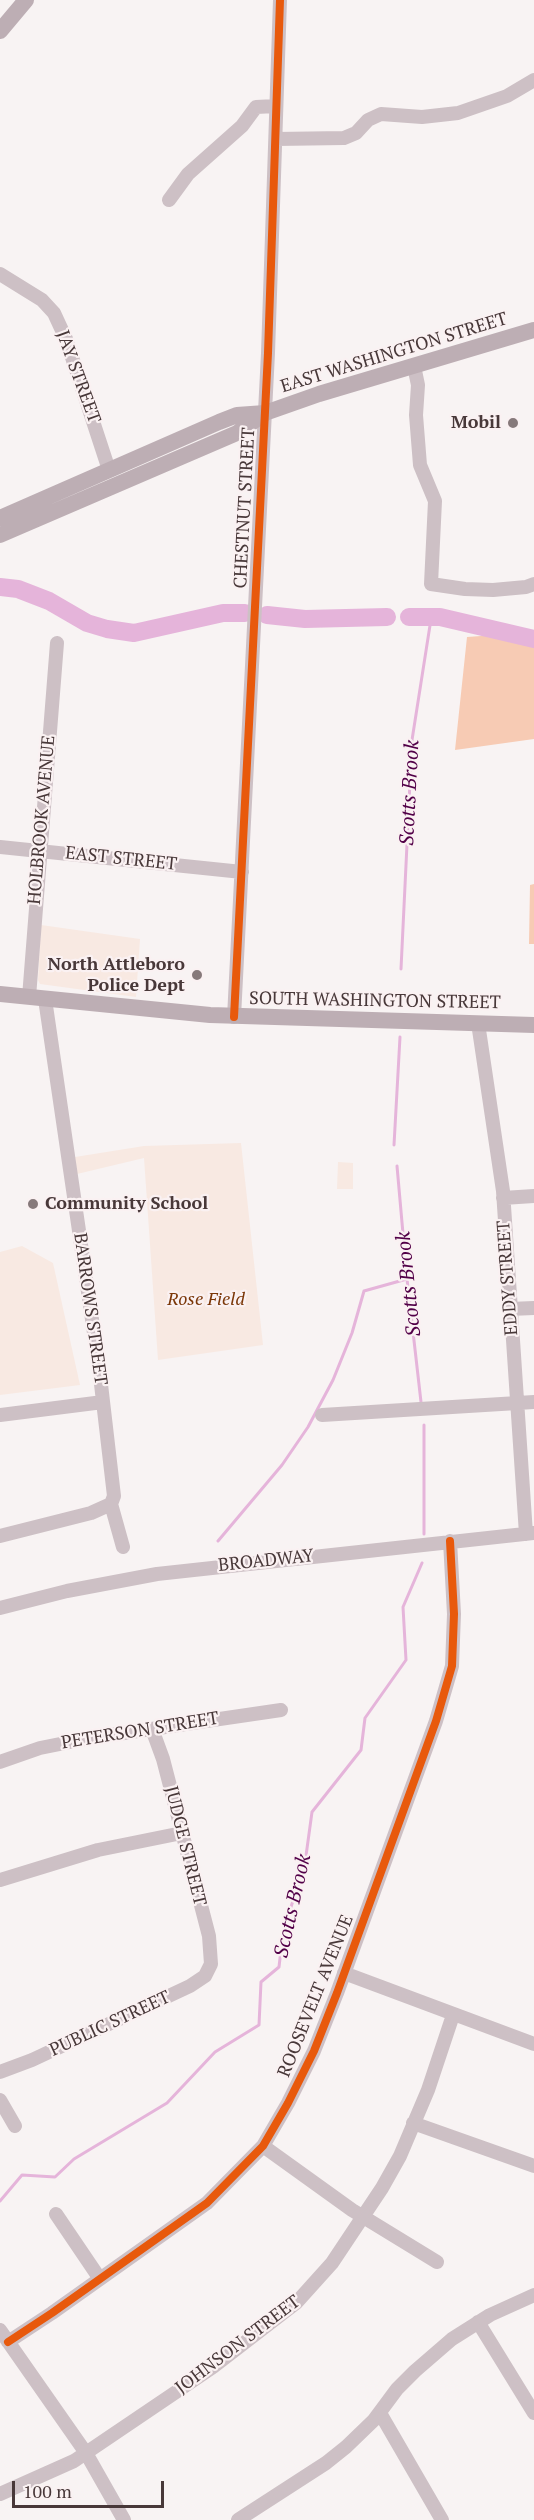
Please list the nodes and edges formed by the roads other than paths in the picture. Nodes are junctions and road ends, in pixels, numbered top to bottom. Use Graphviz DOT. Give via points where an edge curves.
graph roads {
  1 [pos="26,0"];
  2 [pos="280,0"];
  3 [pos="0,31"];
  4 [pos="534,80"];
  5 [pos="276,106"];
  6 [pos="276,139"];
  7 [pos="169,200"];
  8 [pos="0,274"];
  9 [pos="534,330"];
  10 [pos="414,366"];
  11 [pos="265,413"];
  12 [pos="109,470"];
  13 [pos="0,518"];
  14 [pos="0,535"];
  15 [pos="531,587"];
  16 [pos="57,643"];
  17 [pos="0,847"];
  18 [pos="40,851"];
  19 [pos="242,872"];
  20 [pos="0,994"];
  21 [pos="37,998"];
  22 [pos="234,1017"];
  23 [pos="478,1023"];
  24 [pos="534,1024"];
  25 [pos="534,1196"];
  26 [pos="503,1198"];
  27 [pos="534,1308"];
  28 [pos="510,1309"];
  29 [pos="103,1402"];
  30 [pos="534,1402"];
  31 [pos="517,1403"];
  32 [pos="0,1415"];
  33 [pos="322,1415"];
  34 [pos="111,1504"];
  35 [pos="530,1533"];
  36 [pos="0,1536"];
  37 [pos="450,1541"];
  38 [pos="123,1547"];
  39 [pos="0,1608"];
  40 [pos="281,1710"];
  41 [pos="153,1729"];
  42 [pos="0,1762"];
  43 [pos="182,1833"];
  44 [pos="0,1880"];
  45 [pos="211,1964"];
  46 [pos="344,1973"];
  47 [pos="453,2014"];
  48 [pos="534,2044"];
  49 [pos="0,2072"];
  50 [pos="0,2100"];
  51 [pos="413,2123"];
  52 [pos="15,2126"];
  53 [pos="263,2146"];
  54 [pos="534,2166"];
  55 [pos="56,2214"];
  56 [pos="362,2217"];
  57 [pos="437,2262"];
  58 [pos="100,2279"];
  59 [pos="534,2295"];
  60 [pos="478,2322"];
  61 [pos="4,2336"];
  62 [pos="534,2412"];
  63 [pos="380,2413"];
  64 [pos="86,2453"];
  65 [pos="0,2494"];
  66 [pos="123,2520"];
  67 [pos="238,2520"];
  68 [pos="442,2520"];
  1 -- 3 [label="main road"];
  2 -- 5 [label="street, CHESTNUT STREET"];
  4 -- 6 [label="street" via="507,96 458,113 423,117 381,114 344,138"];
  5 -- 6 [label="street, CHESTNUT STREET"];
  5 -- 7 [label="street" via="256,107 242,126 188,174"];
  6 -- 11 [label="street, CHESTNUT STREET"];
  8 -- 12 [label="street, JAY STREET" via="42,300 54,313"];
  9 -- 10 [label="main road, EAST WASHINGTON STREET"];
  10 -- 11 [label="main road, EAST WASHINGTON STREET"];
  10 -- 15 [label="street" via="420,465 435,501 431,584 492,590"];
  11 -- 12 [label="main road, EAST WASHINGTON STREET" via="219,422"];
  11 -- 14 [label="main road, EAST WASHINGTON STREET" via="237,432"];
  11 -- 19 [label="street, CHESTNUT STREET"];
  12 -- 13 [label="main road, EAST WASHINGTON STREET"];
  16 -- 18 [label="street, HOLBROOK AVENUE"];
  17 -- 18 [label="street, EAST STREET"];
  18 -- 19 [label="street, EAST STREET"];
  18 -- 21 [label="street, HOLBROOK AVENUE"];
  19 -- 22 [label="street, CHESTNUT STREET"];
  20 -- 21 [label="main road, SOUTH WASHINGTON STREET"];
  21 -- 22 [label="main road, SOUTH WASHINGTON STREET"];
  21 -- 29 [label="street, BARROWS STREET"];
  22 -- 23 [label="main road, SOUTH WASHINGTON STREET"];
  23 -- 24 [label="main road, SOUTH WASHINGTON STREET"];
  23 -- 26 [label="street, EDDY STREET"];
  25 -- 26 [label="street"];
  26 -- 28 [label="street, EDDY STREET"];
  27 -- 28 [label="street"];
  28 -- 31 [label="street, EDDY STREET"];
  29 -- 32 [label="street"];
  29 -- 34 [label="street, BARROWS STREET" via="114,1496"];
  30 -- 31 [label="street"];
  31 -- 33 [label="street"];
  31 -- 35 [label="street, EDDY STREET"];
  34 -- 36 [label="street" via="91,1513"];
  34 -- 38 [label="street, BARROWS STREET"];
  35 -- 37 [label="street, BROADWAY"];
  37 -- 39 [label="street, BROADWAY" via="157,1574"];
  37 -- 46 [label="street, ROOSEVELT AVENUE" via="452,1666 436,1721"];
  40 -- 41 [label="street, PETERSON STREET"];
  41 -- 42 [label="street, PETERSON STREET" via="40,1748"];
  41 -- 43 [label="street, JUDGE STREET"];
  43 -- 44 [label="street" via="98,1850"];
  43 -- 45 [label="street, JUDGE STREET" via="209,1936"];
  45 -- 49 [label="street, PUBLIC STREET" via="205,1976 190,1986"];
  46 -- 47 [label="street"];
  46 -- 53 [label="street, ROOSEVELT AVENUE" via="314,2051"];
  47 -- 48 [label="street"];
  47 -- 51 [label="street, JOHNSON STREET"];
  50 -- 52 [label="street"];
  51 -- 54 [label="street"];
  51 -- 56 [label="street, JOHNSON STREET" via="400,2156"];
  53 -- 56 [label="street"];
  53 -- 58 [label="street, ROOSEVELT AVENUE" via="207,2203"];
  55 -- 58 [label="street"];
  56 -- 57 [label="street"];
  56 -- 64 [label="street, JOHNSON STREET" via="332,2263 296,2303 213,2367"];
  58 -- 61 [label="street, ROOSEVELT AVENUE"];
  59 -- 60 [label="street"];
  60 -- 62 [label="street"];
  60 -- 63 [label="street" via="415,2371"];
  61 -- 64 [label="street"];
  63 -- 67 [label="street" via="326,2463"];
  63 -- 68 [label="street"];
  64 -- 65 [label="street, JOHNSON STREET"];
  64 -- 66 [label="street"];
}
